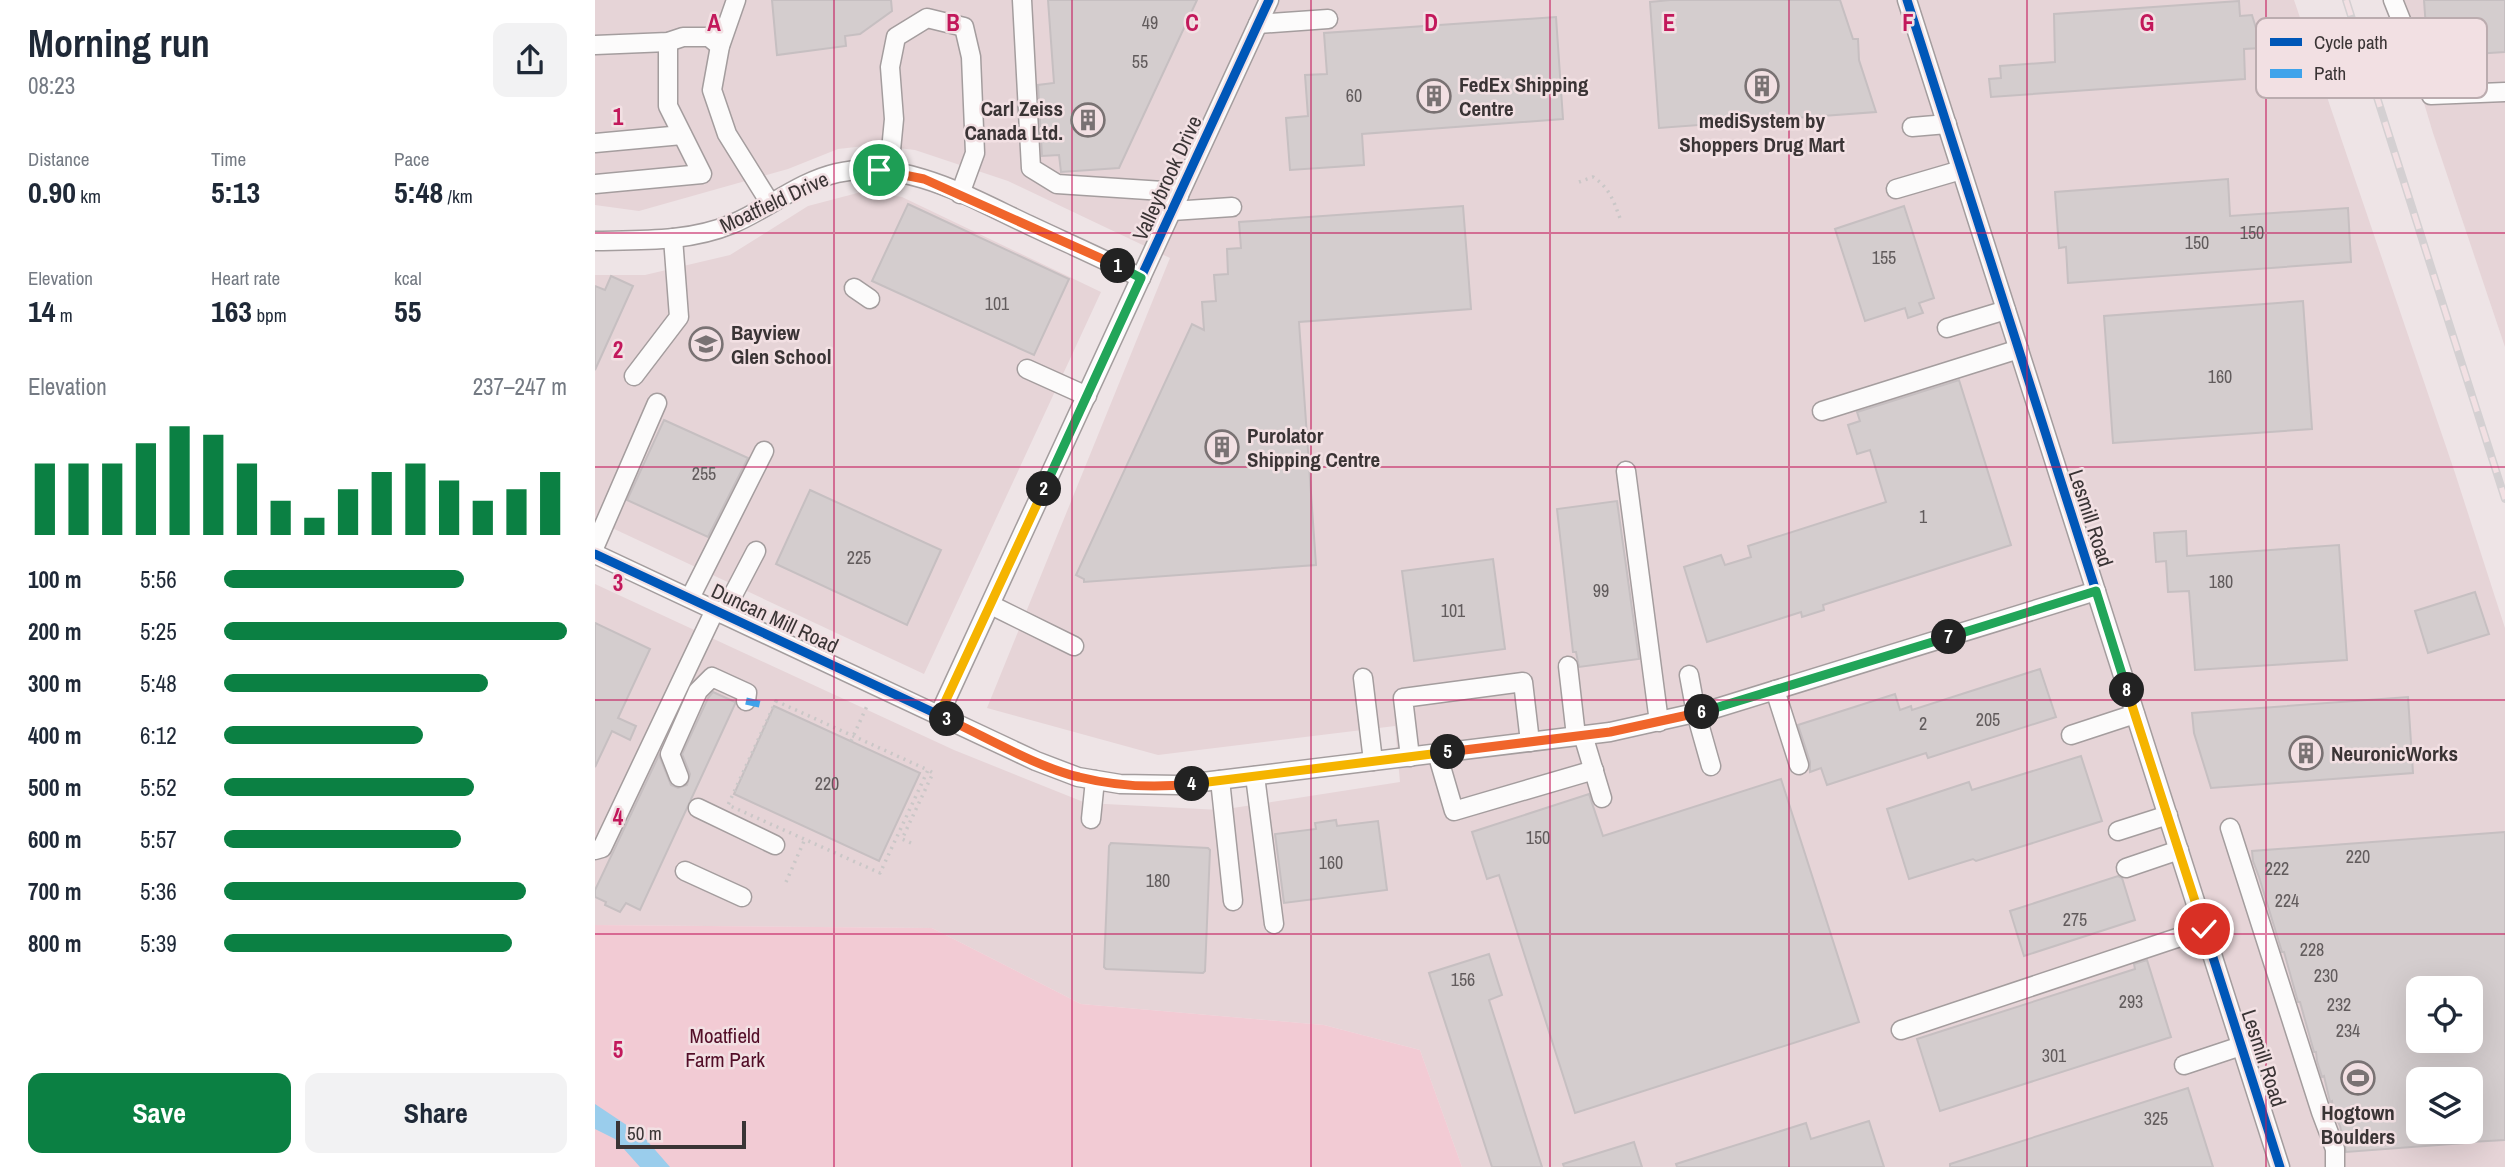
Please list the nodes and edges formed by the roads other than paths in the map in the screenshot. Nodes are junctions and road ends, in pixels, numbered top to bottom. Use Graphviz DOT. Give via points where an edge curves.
graph roads {
  1 [pos="736,0"];
  2 [pos="1022,0"];
  3 [pos="1269,0"];
  4 [pos="1907,0"];
  5 [pos="2393,0"];
  6 [pos="2400,18"];
  7 [pos="1328,19"];
  8 [pos="1258,24"];
  9 [pos="668,42"];
  10 [pos="595,46"];
  11 [pos="720,46"];
  12 [pos="2505,92"];
  13 [pos="2487,93"];
  14 [pos="1947,124"];
  15 [pos="1912,127"];
  16 [pos="682,135"];
  17 [pos="595,143"];
  18 [pos="1961,170"];
  19 [pos="889,171"];
  20 [pos="595,184"];
  21 [pos="1896,189"];
  22 [pos="960,194"];
  23 [pos="770,203"];
  24 [pos="1175,203"];
  25 [pos="1232,206"];
  26 [pos="673,238"];
  27 [pos="595,241"];
  28 [pos="1141,278"];
  29 [pos="854,288"];
  30 [pos="870,299"];
  31 [pos="2006,310"];
  32 [pos="1947,328"];
  33 [pos="2019,349"];
  34 [pos="1027,369"];
  35 [pos="634,376"];
  36 [pos="1087,396"];
  37 [pos="657,403"];
  38 [pos="1822,411"];
  39 [pos="764,450"];
  40 [pos="1626,471"];
  41 [pos="595,546"];
  42 [pos="756,551"];
  43 [pos="595,554"];
  44 [pos="2096,591"];
  45 [pos="690,598"];
  46 [pos="991,605"];
  47 [pos="719,612"];
  48 [pos="1074,646"];
  49 [pos="1568,666"];
  50 [pos="1689,675"];
  51 [pos="1363,678"];
  52 [pos="1775,691"];
  53 [pos="755,703"];
  54 [pos="1696,713"];
  55 [pos="2135,713"];
  56 [pos="939,715"];
  57 [pos="1659,722"];
  58 [pos="2071,735"];
  59 [pos="1580,736"];
  60 [pos="1530,742"];
  61 [pos="1437,753"];
  62 [pos="1410,757"];
  63 [pos="1373,761"];
  64 [pos="1799,765"];
  65 [pos="1711,766"];
  66 [pos="1594,771"];
  67 [pos="1255,776"];
  68 [pos="679,777"];
  69 [pos="1095,780"];
  70 [pos="1220,780"];
  71 [pos="1602,798"];
  72 [pos="698,808"];
  73 [pos="2168,815"];
  74 [pos="1091,819"];
  75 [pos="2230,828"];
  76 [pos="2118,831"];
  77 [pos="775,845"];
  78 [pos="595,850"];
  79 [pos="2179,850"];
  80 [pos="2126,868"];
  81 [pos="685,871"];
  82 [pos="742,897"];
  83 [pos="1233,901"];
  84 [pos="1274,924"];
  85 [pos="2204,929"];
  86 [pos="1901,1030"];
  87 [pos="2241,1046"];
  88 [pos="2184,1065"];
  89 [pos="2280,1167"];
  90 [pos="2335,1167"];
  1 -- 11 [label="street"];
  2 -- 24 [label="street" via="1031,168 1057,184 1163,191"];
  3 -- 8 [label="street, Valleybrook Drive"];
  4 -- 14 [label="street, Lesmill Road"];
  5 -- 6 [label="street"];
  7 -- 8 [label="street"];
  8 -- 24 [label="street, Valleybrook Drive"];
  9 -- 10 [label="street"];
  9 -- 11 [label="street" via="681,48"];
  9 -- 16 [label="street" via="668,106"];
  11 -- 23 [label="street" via="712,90 727,134"];
  12 -- 13 [label="street"];
  14 -- 15 [label="street"];
  14 -- 18 [label="street, Lesmill Road"];
  16 -- 17 [label="street"];
  16 -- 20 [label="street" via="702,174"];
  18 -- 21 [label="street"];
  18 -- 31 [label="street, Lesmill Road"];
  19 -- 22 [label="street, Moatfield Drive"];
  19 -- 22 [label="street" via="894,119 890,67 895,37 927,18 964,27 971,57 975,153"];
  19 -- 23 [label="street, Moatfield Drive" via="839,173 807,183"];
  22 -- 28 [label="street, Moatfield Drive"];
  23 -- 26 [label="street, Moatfield Drive" via="731,224"];
  24 -- 25 [label="street"];
  24 -- 28 [label="street, Valleybrook Drive"];
  26 -- 27 [label="street, Moatfield Drive"];
  26 -- 35 [label="street" via="679,317"];
  28 -- 36 [label="street, Valleybrook Drive"];
  29 -- 30 [label="street"];
  31 -- 32 [label="street"];
  31 -- 33 [label="street, Lesmill Road"];
  33 -- 38 [label="street"];
  33 -- 44 [label="street, Lesmill Road"];
  34 -- 36 [label="street"];
  36 -- 46 [label="street, Valleybrook Drive"];
  37 -- 41 [label="street"];
  39 -- 45 [label="street"];
  40 -- 57 [label="street"];
  42 -- 47 [label="street"];
  43 -- 45 [label="street, Duncan Mill Road"];
  44 -- 52 [label="street, Duncan Mill Road"];
  44 -- 55 [label="street, Lesmill Road"];
  45 -- 47 [label="street, Duncan Mill Road"];
  46 -- 48 [label="street"];
  46 -- 56 [label="street, Valleybrook Drive"];
  47 -- 56 [label="street, Duncan Mill Road"];
  47 -- 78 [label="street" via="602,848"];
  49 -- 59 [label="street"];
  50 -- 54 [label="street"];
  51 -- 63 [label="street"];
  52 -- 54 [label="street, Duncan Mill Road"];
  52 -- 64 [label="street"];
  53 -- 68 [label="street" via="747,693 712,677 698,691 670,754"];
  54 -- 57 [label="street, Duncan Mill Road"];
  54 -- 65 [label="street"];
  55 -- 58 [label="street"];
  55 -- 73 [label="street, Lesmill Road"];
  56 -- 69 [label="street, Duncan Mill Road" via="1036,761"];
  57 -- 59 [label="street, Duncan Mill Road"];
  59 -- 60 [label="street, Duncan Mill Road"];
  59 -- 66 [label="street"];
  60 -- 61 [label="street, Duncan Mill Road"];
  60 -- 62 [label="street" via="1523,682 1403,698"];
  61 -- 62 [label="street, Duncan Mill Road"];
  61 -- 66 [label="street" via="1454,811"];
  62 -- 63 [label="street, Duncan Mill Road"];
  63 -- 67 [label="street, Duncan Mill Road"];
  66 -- 71 [label="street"];
  67 -- 70 [label="street, Duncan Mill Road"];
  67 -- 84 [label="street"];
  69 -- 70 [label="street, Duncan Mill Road" via="1178,785"];
  69 -- 74 [label="street"];
  70 -- 83 [label="street"];
  72 -- 77 [label="street"];
  73 -- 76 [label="street"];
  73 -- 79 [label="street, Lesmill Road"];
  75 -- 90 [label="street" via="2335,1149"];
  79 -- 80 [label="street"];
  79 -- 85 [label="street, Lesmill Road"];
  81 -- 82 [label="street"];
  85 -- 86 [label="street"];
  85 -- 87 [label="street, Lesmill Road"];
  87 -- 88 [label="street"];
  87 -- 89 [label="street, Lesmill Road"];
}
